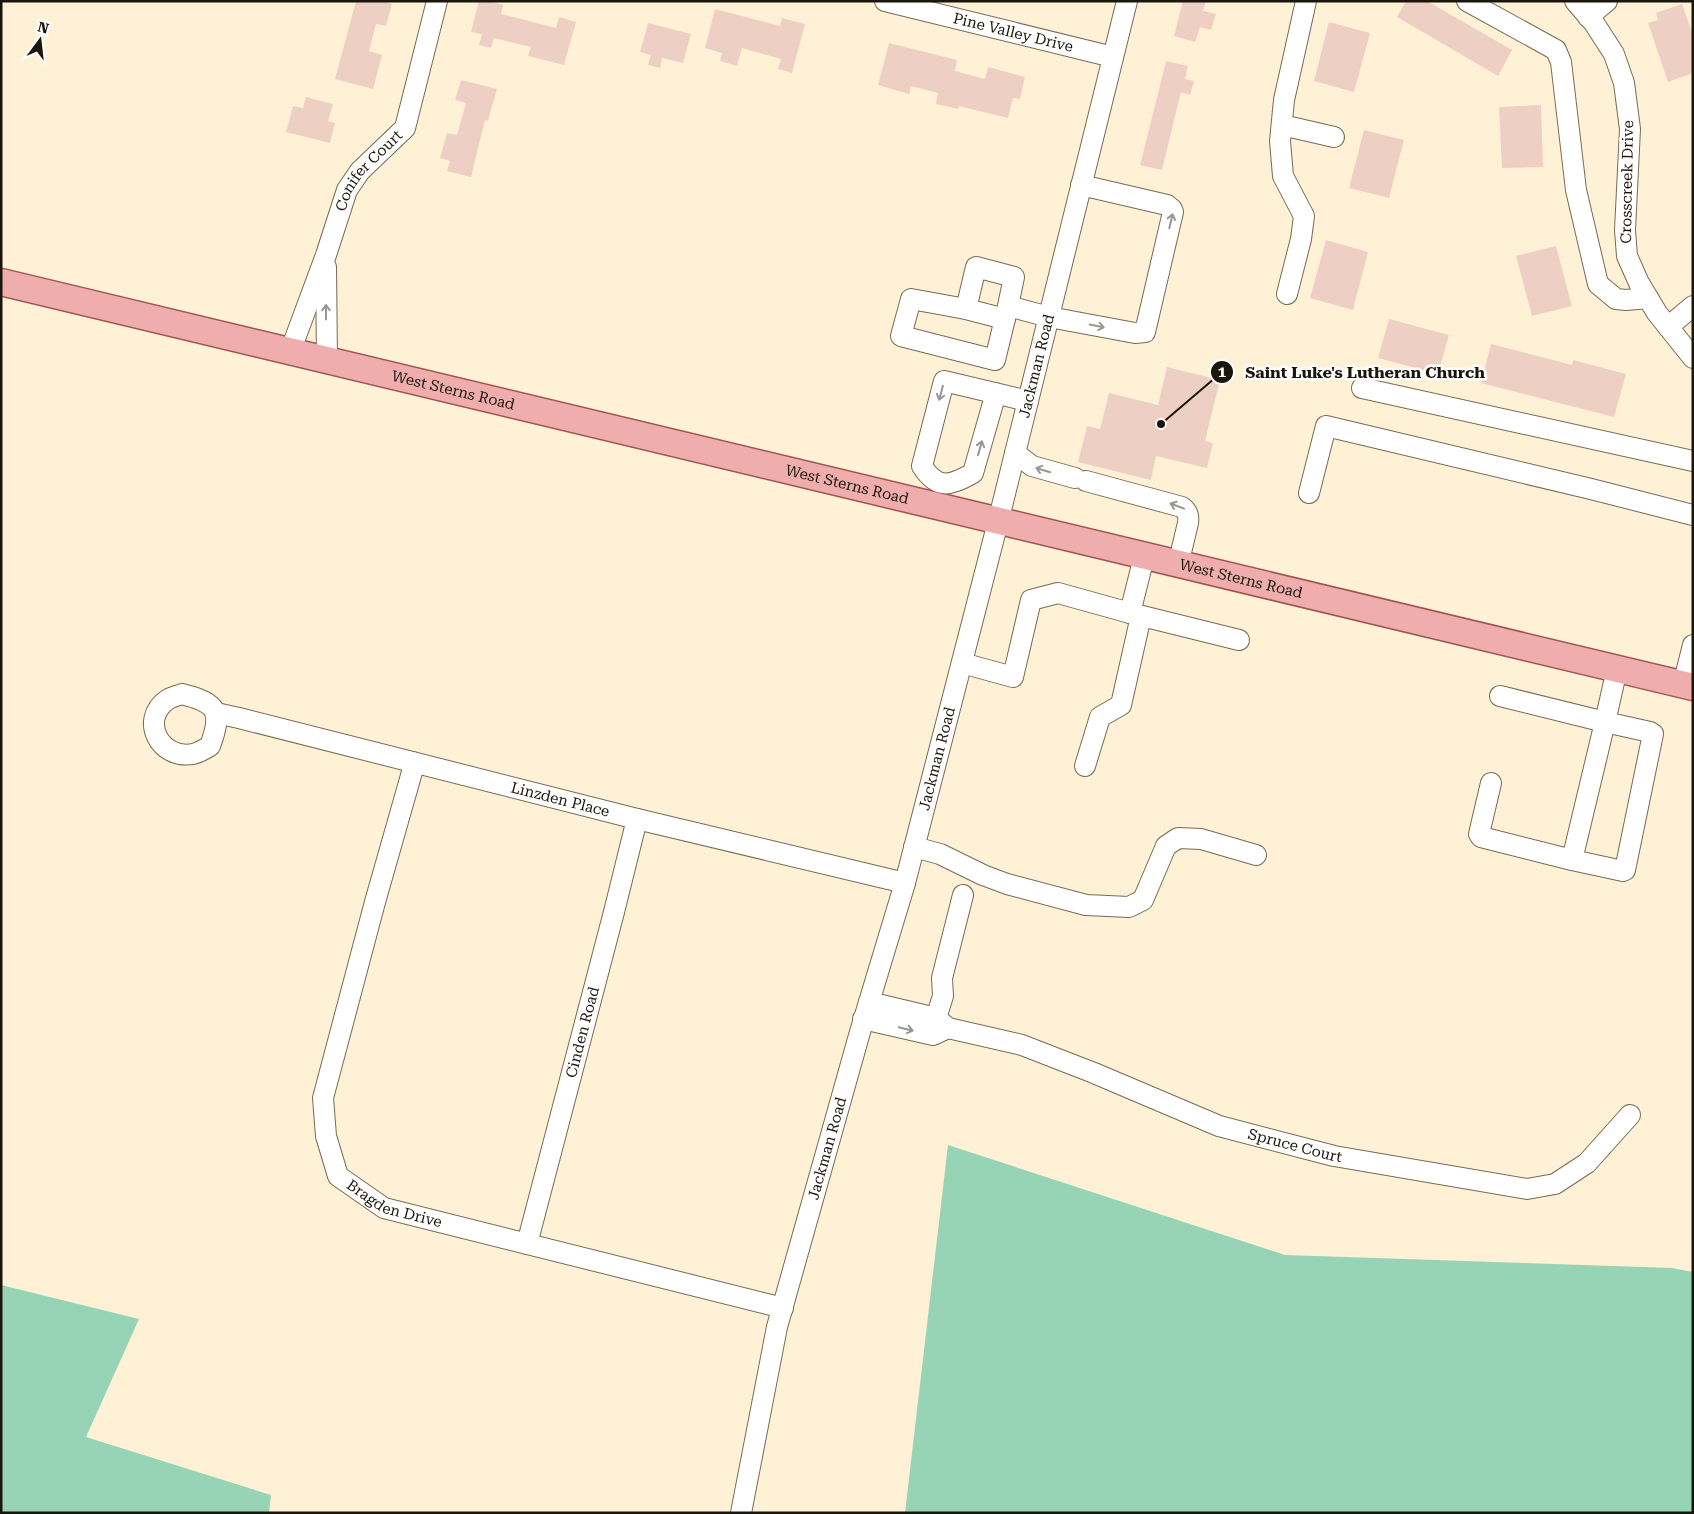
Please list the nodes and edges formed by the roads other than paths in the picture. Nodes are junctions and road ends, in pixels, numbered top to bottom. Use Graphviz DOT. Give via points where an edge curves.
graph roads {
  1 [pos="437,1"];
  2 [pos="885,1"];
  3 [pos="1127,1"];
  4 [pos="1306,1"];
  5 [pos="1468,1"];
  6 [pos="1575,1"];
  7 [pos="1607,1"];
  8 [pos="1588,17"];
  9 [pos="1113,57"];
  10 [pos="1282,125"];
  11 [pos="1334,137"];
  12 [pos="1081,185"];
  13 [pos="326,255"];
  14 [pos="1,282"];
  15 [pos="1287,294"];
  16 [pos="1648,298"];
  17 [pos="1693,306"];
  18 [pos="966,309"];
  19 [pos="1006,313"];
  20 [pos="1049,317"];
  21 [pos="1668,327"];
  22 [pos="290,352"];
  23 [pos="1693,358"];
  24 [pos="327,360"];
  25 [pos="1362,388"];
  26 [pos="996,393"];
  27 [pos="1028,401"];
  28 [pos="1015,453"];
  29 [pos="1693,461"];
  30 [pos="1309,493"];
  31 [pos="1693,515"];
  32 [pos="998,522"];
  33 [pos="1144,557"];
  34 [pos="1178,565"];
  35 [pos="1135,615"];
  36 [pos="1239,640"];
  37 [pos="1693,645"];
  38 [pos="962,663"];
  39 [pos="1617,669"];
  40 [pos="1688,686"];
  41 [pos="1500,696"];
  42 [pos="216,713"];
  43 [pos="1605,722"];
  44 [pos="412,762"];
  45 [pos="1085,766"];
  46 [pos="1491,784"];
  47 [pos="637,819"];
  48 [pos="914,847"];
  49 [pos="1256,854"];
  50 [pos="1572,860"];
  51 [pos="905,883"];
  52 [pos="963,895"];
  53 [pos="866,1011"];
  54 [pos="942,1023"];
  55 [pos="1630,1115"];
  56 [pos="528,1244"];
  57 [pos="783,1308"];
  58 [pos="741,1513"];
  1 -- 13 [label="street, Conifer Court" via="405,128 360,171 347,190"];
  2 -- 9 [label="street, Pine Valley Drive"];
  3 -- 9 [label="street, Jackman Road"];
  4 -- 10 [label="street" via="1284,100"];
  5 -- 16 [label="street" via="1556,50 1576,190 1598,284 1616,299"];
  6 -- 8 [label="street, Crosscreek Drive"];
  7 -- 8 [label="street"];
  8 -- 16 [label="street, Crosscreek Drive" via="1614,54 1624,83 1630,129 1625,230 1627,256"];
  9 -- 12 [label="street, Jackman Road"];
  10 -- 11 [label="street"];
  10 -- 15 [label="street" via="1283,176 1304,216"];
  12 -- 20 [label="street, Jackman Road"];
  20 -- 12 [label="street, one-way" via="1135,334 1145,332 1146,328 1172,208"];
  13 -- 22 [label="street, Conifer Court"];
  24 -- 13 [label="street, Conifer Court, one-way"];
  14 -- 22 [label="main road, West Sterns Road"];
  16 -- 21 [label="street, Crosscreek Drive"];
  17 -- 21 [label="street"];
  18 -- 19 [label="street"];
  18 -- 19 [label="street" via="976,267 1014,277"];
  18 -- 19 [label="street" via="911,299 902,336 996,360"];
  19 -- 20 [label="street"];
  20 -- 27 [label="street, Jackman Road"];
  21 -- 23 [label="street, Crosscreek Drive"];
  22 -- 24 [label="main road, West Sterns Road"];
  24 -- 32 [label="main road, West Sterns Road"];
  25 -- 29 [label="street"];
  26 -- 26 [label="street, one-way" via="944,381 922,466 929,478 942,483 957,482 973,473"];
  26 -- 27 [label="street"];
  27 -- 28 [label="street, Jackman Road"];
  28 -- 32 [label="street, Jackman Road"];
  34 -- 28 [label="street, one-way" via="1189,516 1182,507 1032,466"];
  30 -- 31 [label="street" via="1326,426"];
  32 -- 33 [label="main road, West Sterns Road"];
  32 -- 38 [label="street, Jackman Road"];
  33 -- 34 [label="main road, West Sterns Road"];
  33 -- 35 [label="street"];
  34 -- 39 [label="main road, West Sterns Road"];
  35 -- 36 [label="street"];
  35 -- 38 [label="street" via="1058,593 1031,600 1013,677"];
  35 -- 45 [label="street" via="1121,705 1100,717"];
  37 -- 40 [label="street"];
  38 -- 48 [label="street, Jackman Road"];
  39 -- 40 [label="main road, West Sterns Road"];
  39 -- 43 [label="street"];
  41 -- 43 [label="street"];
  42 -- 44 [label="street, Linzden Place"];
  43 -- 50 [label="street"];
  43 -- 50 [label="street" via="1653,734 1625,870"];
  44 -- 47 [label="street, Linzden Place"];
  44 -- 56 [label="street, Bragden Drive" via="412,772 323,1098 326,1136 338,1176 384,1208"];
  46 -- 50 [label="street" via="1479,834 1481,838"];
  47 -- 51 [label="street, Linzden Place"];
  47 -- 56 [label="street, Cinden Road"];
  48 -- 49 [label="street" via="940,854 1007,884 1086,905 1129,907 1143,900 1166,846 1178,838 1202,839"];
  48 -- 51 [label="street, Jackman Road"];
  51 -- 53 [label="street, Jackman Road"];
  52 -- 54 [label="street" via="942,978"];
  53 -- 54 [label="street, Spruce Court" via="934,1035"];
  53 -- 57 [label="street, Jackman Road"];
  54 -- 55 [label="street, Spruce Court" via="1022,1045 1219,1126 1334,1156 1527,1190 1555,1184 1587,1163"];
  56 -- 57 [label="street, Bragden Drive"];
  57 -- 58 [label="street, Jackman Road"];
}
